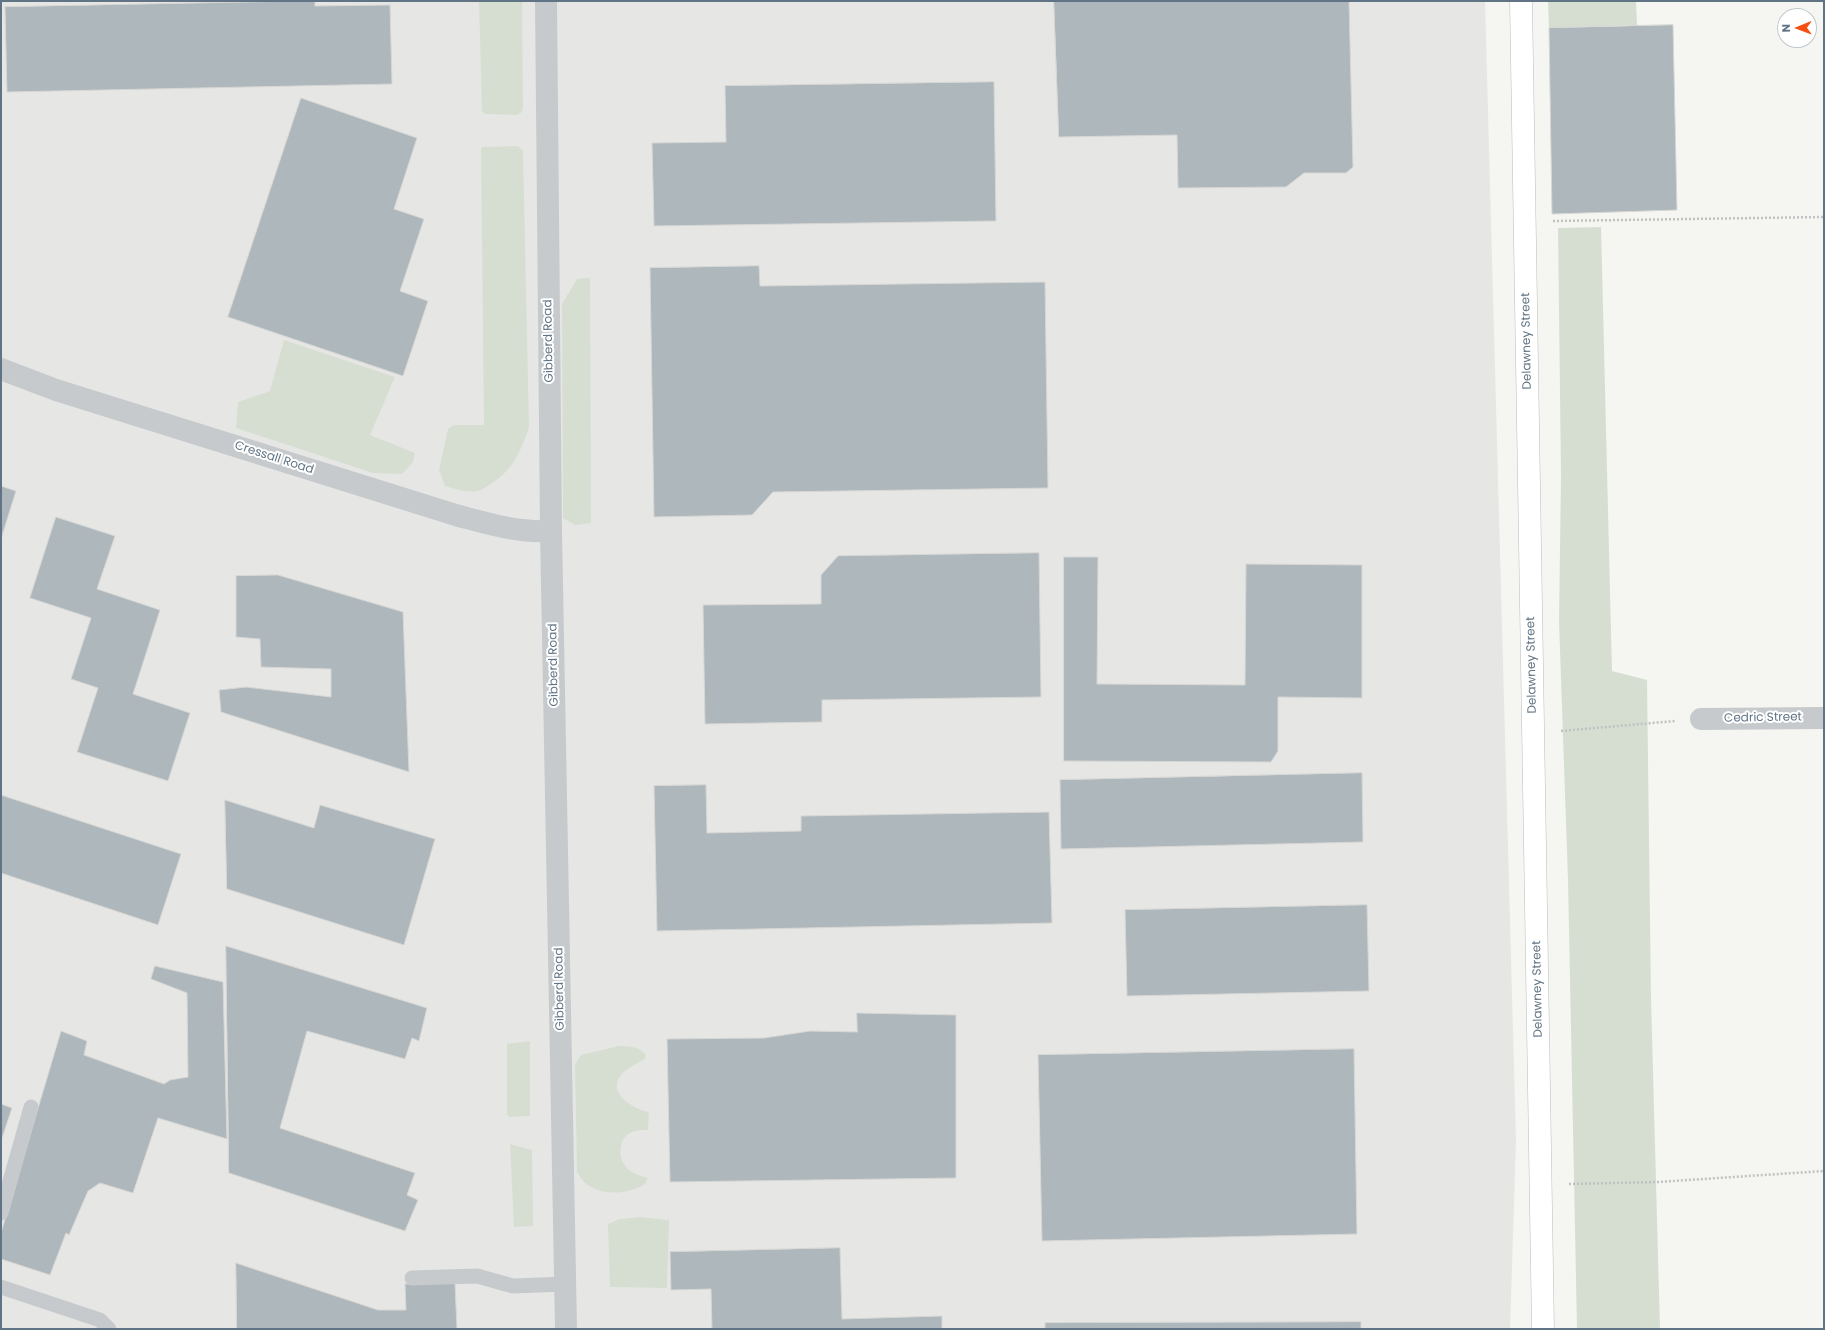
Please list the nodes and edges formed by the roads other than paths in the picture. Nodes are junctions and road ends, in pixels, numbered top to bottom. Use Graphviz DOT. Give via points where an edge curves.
graph roads {
  1 [pos="546,1"];
  2 [pos="1521,1"];
  3 [pos="1,370"];
  4 [pos="551,531"];
  5 [pos="1824,718"];
  6 [pos="1702,719"];
  7 [pos="31,1107"];
  8 [pos="1,1213"];
  9 [pos="412,1278"];
  10 [pos="566,1284"];
  11 [pos="1,1287"];
  12 [pos="109,1329"];
  13 [pos="566,1329"];
  14 [pos="1544,1329"];
  1 -- 4 [label="street, Gibberd Road"];
  2 -- 14 [label="street, Delawney Street"];
  3 -- 4 [label="street, Cressall Road" via="56,390 458,516 505,528"];
  4 -- 10 [label="street, Gibberd Road"];
  5 -- 6 [label="street, Cedric Street"];
  7 -- 8 [label="lane"];
  9 -- 10 [label="lane" via="477,1276 513,1286"];
  10 -- 13 [label="street, Gibberd Road"];
  11 -- 12 [label="lane" via="100,1320"];
}
